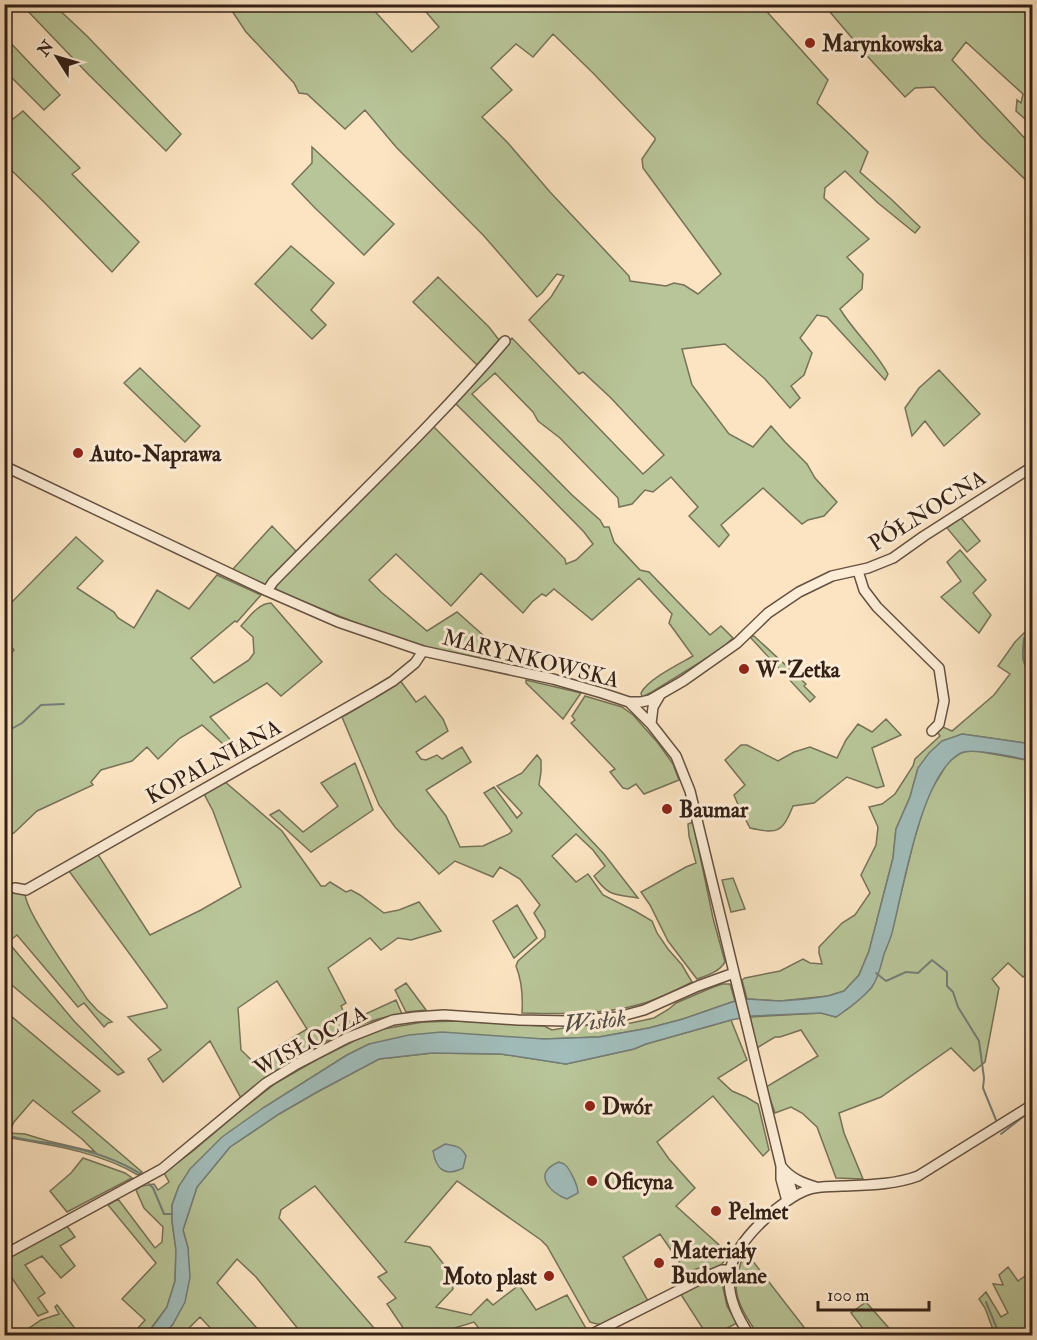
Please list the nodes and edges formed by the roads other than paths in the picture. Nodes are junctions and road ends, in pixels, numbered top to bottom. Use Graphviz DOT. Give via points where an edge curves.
graph roads {
  1 [pos="505,341"];
  2 [pos="4,466"];
  3 [pos="1032,467"];
  4 [pos="858,571"];
  5 [pos="267,591"];
  6 [pos="423,651"];
  7 [pos="660,695"];
  8 [pos="629,702"];
  9 [pos="651,724"];
  10 [pos="932,731"];
  11 [pos="15,888"];
  12 [pos="734,973"];
  13 [pos="1032,1106"];
  14 [pos="783,1169"];
  15 [pos="816,1187"];
  16 [pos="789,1199"];
  17 [pos="4,1255"];
  18 [pos="730,1270"];
  19 [pos="588,1335"];
  20 [pos="750,1335"];
  1 -- 5 [label="street"];
  2 -- 5 [label="street, MARYNKOWSKA"];
  3 -- 4 [label="street, PÓŁNOCNA" via="893,558"];
  4 -- 7 [label="street, PÓŁNOCNA" via="832,576 799,592 768,612 709,663"];
  4 -- 10 [label="street" via="864,590 877,607 939,668 944,701 939,724"];
  5 -- 6 [label="street, MARYNKOWSKA" via="338,622"];
  6 -- 8 [label="street, MARYNKOWSKA" via="553,679"];
  6 -- 11 [label="street, KOPALNIANA" via="393,681 336,715 26,891"];
  7 -- 8 [label="street, PÓŁNOCNA"];
  7 -- 9 [label="street" via="653,707"];
  8 -- 9 [label="street, MARYNKOWSKA"];
  9 -- 12 [label="street, MARYNKOWSKA" via="676,756 690,791"];
  12 -- 14 [label="street, MARYNKOWSKA"];
  12 -- 17 [label="street, WISŁOCZA" via="618,1017 568,1021 444,1015 393,1020 346,1038 266,1083 162,1169"];
  13 -- 15 [label="street" via="904,1181"];
  14 -- 15 [label="street" via="804,1184"];
  14 -- 16 [label="street, MARYNKOWSKA" via="781,1179"];
  15 -- 16 [label="street"];
  16 -- 18 [label="street" via="745,1240"];
  18 -- 19 [label="street" via="699,1280"];
  18 -- 20 [label="street" via="730,1293"];
}
